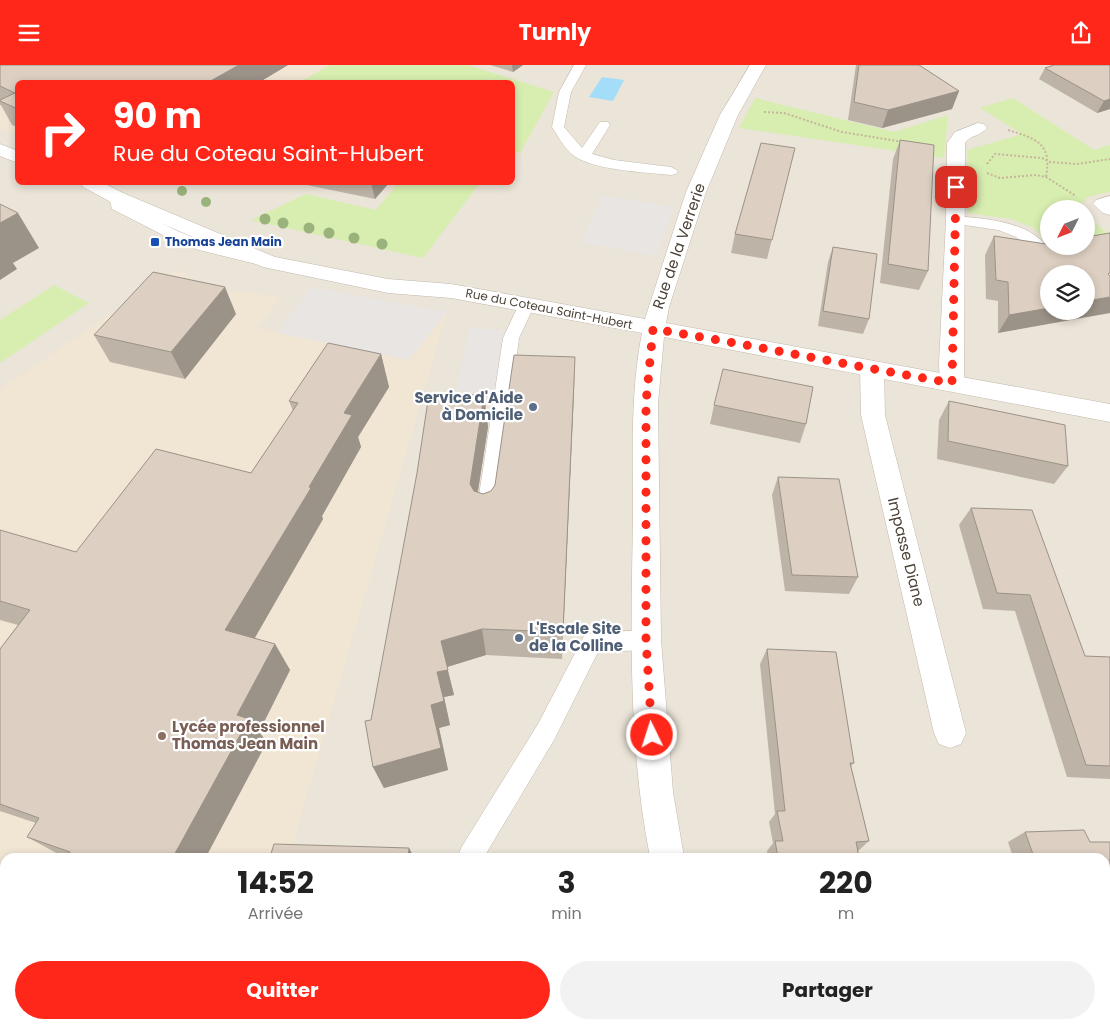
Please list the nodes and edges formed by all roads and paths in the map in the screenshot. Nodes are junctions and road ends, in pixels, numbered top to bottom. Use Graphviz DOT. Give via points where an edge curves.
graph roads {
  1 [pos="580,65"];
  2 [pos="758,65"];
  3 [pos="729,115"];
  4 [pos="604,125"];
  5 [pos="978,127"];
  6 [pos="956,143"];
  7 [pos="0,149"];
  8 [pos="584,155"];
  9 [pos="15,156"];
  10 [pos="1110,159"];
  11 [pos="1050,162"];
  12 [pos="671,171"];
  13 [pos="956,171"];
  14 [pos="981,171"];
  15 [pos="1046,177"];
  16 [pos="94,185"];
  17 [pos="1108,205"];
  18 [pos="956,220"];
  19 [pos="1040,247"];
  20 [pos="527,304"];
  21 [pos="653,329"];
  22 [pos="872,369"];
  23 [pos="952,383"];
  24 [pos="1110,413"];
  25 [pos="486,515"];
  26 [pos="646,640"];
  27 [pos="950,733"];
  28 [pos="472,853"];
  29 [pos="666,853"];
  1 -- 8 [label="lane" via="565,92 558,127 569,143"];
  2 -- 3 [label="street, Rue de la Verrerie"];
  3 -- 6 [label="path" via="774,111 841,132 924,146"];
  3 -- 21 [label="street, Rue de la Verrerie" via="696,192"];
  4 -- 8 [label="lane"];
  5 -- 6 [label="street" via="961,136"];
  5 -- 11 [label="path" via="1009,130 1039,142 1048,152"];
  6 -- 13 [label="street"];
  7 -- 9 [label="street"];
  8 -- 12 [label="lane"];
  10 -- 11 [label="path" via="1077,164"];
  11 -- 14 [label="path" via="1042,158 995,154"];
  11 -- 15 [label="path"];
  13 -- 14 [label="path"];
  13 -- 18 [label="street"];
  14 -- 15 [label="path" via="1000,178"];
  15 -- 17 [label="path" via="1069,193"];
  16 -- 20 [label="street, Rue du Coteau Saint-Hubert" via="270,263 388,286 451,291"];
  18 -- 19 [label="lane" via="1002,226 1024,234"];
  18 -- 23 [label="street"];
  20 -- 21 [label="street, Rue du Coteau Saint-Hubert"];
  20 -- 25 [label="lane" via="511,338"];
  21 -- 22 [label="street, Rue du Coteau Saint-Hubert"];
  21 -- 26 [label="street, Rue de la Verrerie" via="646,403"];
  22 -- 23 [label="street, Rue du Coteau Saint-Hubert"];
  22 -- 27 [label="street, Impasse Diane" via="873,415"];
  23 -- 24 [label="street, Rue du Coteau Saint-Hubert"];
  26 -- 28 [label="lane" via="592,643 546,731"];
  26 -- 29 [label="street, Rue de la Verrerie" via="656,792"];
}
